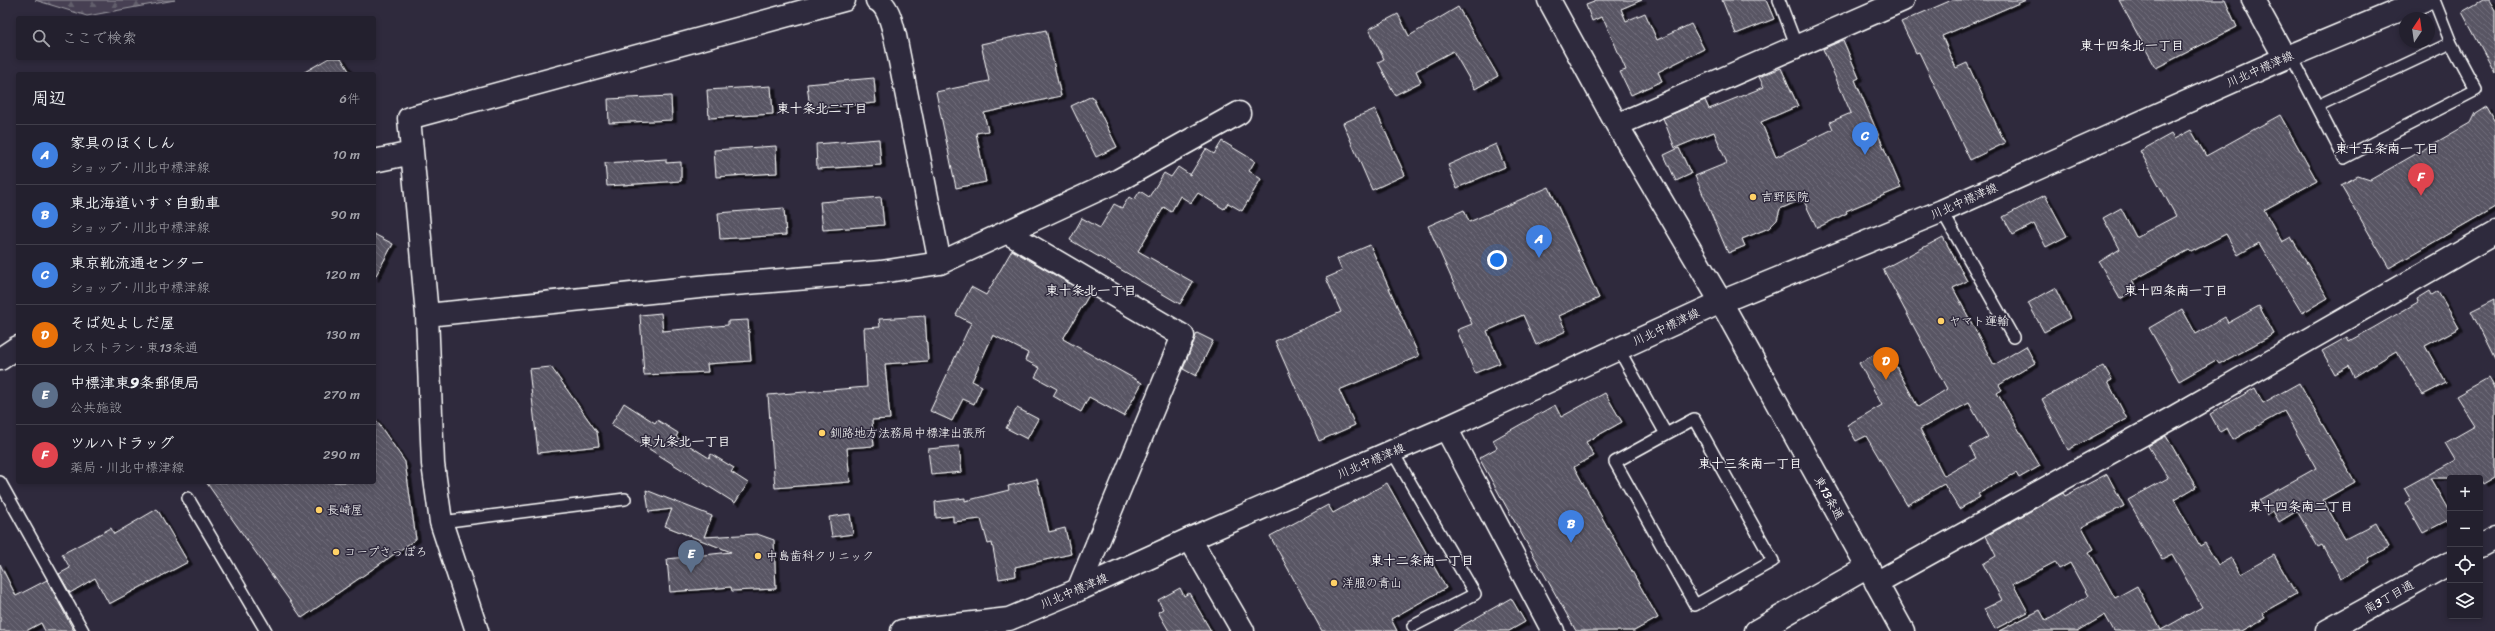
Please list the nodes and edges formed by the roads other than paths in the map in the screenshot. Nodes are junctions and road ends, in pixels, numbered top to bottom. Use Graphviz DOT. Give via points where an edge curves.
graph roads {
  1 [pos="844,0"];
  2 [pos="877,0"];
  3 [pos="1549,0"];
  4 [pos="1779,0"];
  5 [pos="1903,0"];
  6 [pos="2253,0"];
  7 [pos="2424,0"];
  8 [pos="2434,0"];
  9 [pos="2451,43"];
  10 [pos="1796,47"];
  11 [pos="2288,56"];
  12 [pos="2317,106"];
  13 [pos="1239,113"];
  14 [pos="1617,125"];
  15 [pos="412,153"];
  16 [pos="376,161"];
  17 [pos="1942,211"];
  18 [pos="1008,233"];
  19 [pos="2495,233"];
  20 [pos="940,263"];
  21 [pos="1721,302"];
  22 [pos="427,315"];
  23 [pos="2013,337"];
  24 [pos="16,348"];
  25 [pos="1618,348"];
  26 [pos="0,359"];
  27 [pos="1446,428"];
  28 [pos="1666,434"];
  29 [pos="1392,451"];
  30 [pos="0,482"];
  31 [pos="188,498"];
  32 [pos="625,499"];
  33 [pos="441,522"];
  34 [pos="2495,538"];
  35 [pos="1190,539"];
  36 [pos="2483,544"];
  37 [pos="2447,565"];
  38 [pos="1872,575"];
  39 [pos="1078,590"];
  40 [pos="1413,626"];
  41 [pos="83,631"];
  42 [pos="266,631"];
  43 [pos="477,631"];
  44 [pos="902,631"];
  45 [pos="1243,631"];
  46 [pos="1553,631"];
  47 [pos="1756,631"];
  48 [pos="1903,631"];
  49 [pos="2327,631"];
  1 -- 15 [label="street" via="409,118"];
  2 -- 20 [label="street" via="882,3 889,15 895,36"];
  3 -- 14 [label="street, 東13条通"];
  4 -- 10 [label="lane"];
  5 -- 10 [label="street"];
  6 -- 11 [label="street"];
  7 -- 11 [label="street, 川北中標津線"];
  8 -- 9 [label="lane"];
  9 -- 12 [label="lane"];
  9 -- 12 [label="lane" via="2476,90 2344,158"];
  10 -- 14 [label="street"];
  11 -- 12 [label="lane"];
  11 -- 17 [label="street, 川北中標津線"];
  13 -- 18 [label="street" via="1119,180"];
  14 -- 21 [label="street, 東13条通"];
  15 -- 16 [label="street"];
  15 -- 22 [label="street"];
  17 -- 21 [label="street, 川北中標津線"];
  17 -- 23 [label="lane"];
  18 -- 20 [label="street"];
  18 -- 39 [label="street" via="1183,336"];
  19 -- 38 [label="street" via="2174,417"];
  20 -- 22 [label="street" via="881,272 709,286"];
  21 -- 25 [label="street, 川北中標津線"];
  21 -- 38 [label="street, 東13条通"];
  22 -- 33 [label="street" via="433,464"];
  24 -- 26 [label="street"];
  25 -- 27 [label="street, 川北中標津線"];
  25 -- 28 [label="lane"];
  27 -- 29 [label="street, 川北中標津線"];
  27 -- 46 [label="street"];
  28 -- 28 [label="lane" via="1615,462 1695,605 1773,561 1694,419"];
  29 -- 35 [label="street, 川北中標津線"];
  29 -- 40 [label="lane" via="1475,594"];
  30 -- 41 [label="lane"];
  31 -- 42 [label="lane"];
  32 -- 33 [label="lane"];
  33 -- 43 [label="street"];
  34 -- 36 [label="street"];
  35 -- 39 [label="street, 川北中標津線"];
  35 -- 45 [label="street"];
  37 -- 49 [label="street, 南3丁目通"];
  38 -- 47 [label="street"];
  38 -- 48 [label="street, 東13条通"];
  39 -- 44 [label="street, 川北中標津線" via="1009,619"];
}
